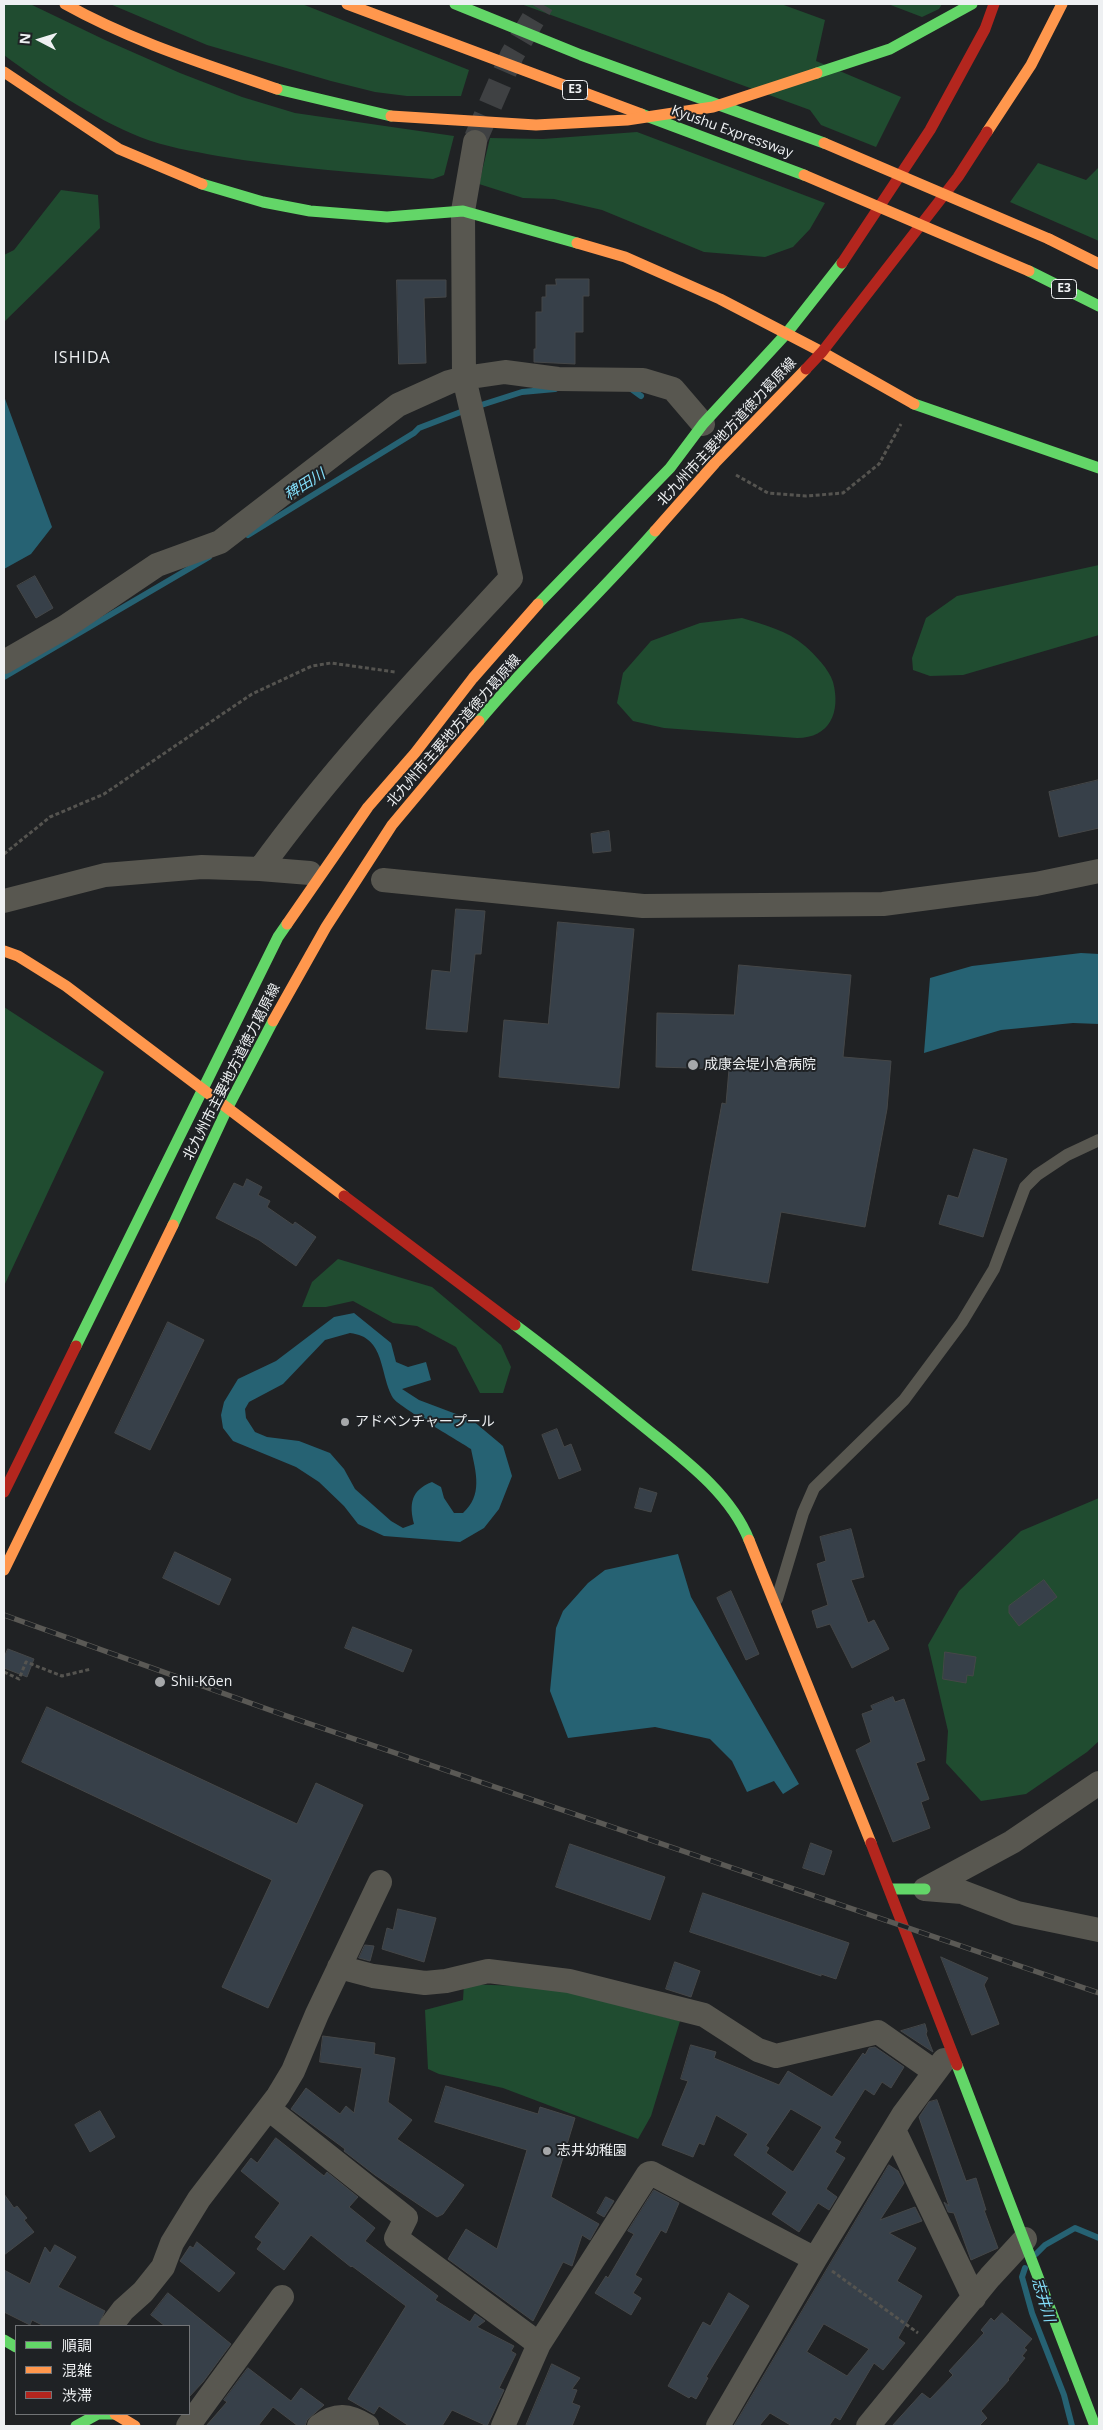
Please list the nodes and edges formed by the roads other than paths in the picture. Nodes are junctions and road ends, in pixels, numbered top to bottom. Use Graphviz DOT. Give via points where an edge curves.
graph roads {
  1 [pos="65,4"];
  2 [pos="347,4"];
  3 [pos="455,4"];
  4 [pos="972,4"];
  5 [pos="994,4"];
  6 [pos="1062,4"];
  7 [pos="4,72"];
  8 [pos="475,142"];
  9 [pos="463,211"];
  10 [pos="1099,264"];
  11 [pos="1099,306"];
  12 [pos="786,334"];
  13 [pos="822,352"];
  14 [pos="464,378"];
  15 [pos="703,424"];
  16 [pos="1099,468"];
  17 [pos="4,662"];
  18 [pos="260,869"];
  19 [pos="1099,871"];
  20 [pos="310,873"];
  21 [pos="383,880"];
  22 [pos="4,901"];
  23 [pos="4,951"];
  24 [pos="201,1089"];
  25 [pos="227,1109"];
  26 [pos="1099,1140"];
  27 [pos="4,1492"];
  28 [pos="4,1570"];
  29 [pos="776,1604"];
  30 [pos="1099,1783"];
  31 [pos="380,1882"];
  32 [pos="890,1889"];
  33 [pos="926,1889"];
  34 [pos="1099,1930"];
  35 [pos="339,1967"];
  36 [pos="951,2051"];
  37 [pos="935,2072"];
  38 [pos="269,2109"];
  39 [pos="894,2130"];
  40 [pos="1025,2239"];
  41 [pos="815,2259"];
  42 [pos="282,2297"];
  43 [pos="974,2298"];
  44 [pos="112,2325"];
  45 [pos="4,2340"];
  46 [pos="539,2344"];
  47 [pos="15,2346"];
  48 [pos="96,2415"];
  49 [pos="116,2415"];
  50 [pos="76,2426"];
  51 [pos="135,2426"];
  52 [pos="188,2426"];
  53 [pos="319,2426"];
  54 [pos="367,2426"];
  55 [pos="503,2426"];
  56 [pos="718,2426"];
  57 [pos="868,2426"];
  58 [pos="1095,2426"];
  1 -- 4 [label="main road, bridge" via="179,56 293,94 391,116 536,125 627,120 713,107 890,49"];
  2 -- 11 [label="main road, Kyushu Expressway / E3, bridge" via="804,175 1029,271"];
  3 -- 10 [label="main road, Kyushu Expressway, bridge" via="582,56 824,143 1049,239"];
  5 -- 12 [label="main road, 北九州市主要地方道徳力葛原線" via="985,29 930,130 847,256"];
  6 -- 13 [label="main road, 北九州市主要地方道徳力葛原線" via="1031,65 958,177"];
  7 -- 9 [label="main road" via="119,149 211,188 310,211 387,217"];
  8 -- 9 [label="street"];
  9 -- 12 [label="main road" via="625,258 720,299"];
  9 -- 14 [label="street"];
  12 -- 13 [label="main road"];
  12 -- 15 [label="main road, 北九州市主要地方道徳力葛原線"];
  13 -- 16 [label="main road" via="913,404"];
  13 -- 25 [label="main road, 北九州市主要地方道徳力葛原線" via="715,463 606,587 500,696 392,825 284,999"];
  14 -- 15 [label="street" via="505,372 558,379 643,380 673,390"];
  14 -- 17 [label="street" via="398,405 220,542 158,565 65,627"];
  14 -- 18 [label="street" via="511,578 300,814"];
  15 -- 24 [label="main road, 北九州市主要地方道徳力葛原線" via="670,468 540,602 473,678 368,807 278,937"];
  18 -- 20 [label="street"];
  18 -- 22 [label="street" via="202,868 105,875"];
  19 -- 21 [label="street" via="1036,884 884,904 643,906"];
  23 -- 24 [label="main road" via="18,956 66,986"];
  24 -- 25 [label="main road"];
  24 -- 27 [label="main road, 北九州市主要地方道徳力葛原線"];
  25 -- 28 [label="main road, 北九州市主要地方道徳力葛原線"];
  25 -- 29 [label="main road" via="572,1367 707,1478 744,1528"];
  26 -- 29 [label="lane" via="1067,1155 1025,1187 994,1269 962,1322 904,1400 814,1488 803,1513"];
  29 -- 32 [label="main road"];
  30 -- 33 [label="street" via="1012,1842"];
  31 -- 35 [label="street"];
  32 -- 33 [label="main road"];
  32 -- 36 [label="main road"];
  33 -- 34 [label="street" via="962,1892 1017,1913"];
  35 -- 37 [label="street" via="373,1976 425,1983 488,1971 569,1981 704,2015 758,2050 776,2056 878,2032"];
  35 -- 38 [label="street" via="293,2071"];
  36 -- 37 [label="street"];
  36 -- 40 [label="main road"];
  37 -- 39 [label="street"];
  38 -- 44 [label="street" via="199,2199 172,2243 163,2267"];
  38 -- 46 [label="street" via="406,2218 396,2238"];
  39 -- 41 [label="street"];
  39 -- 43 [label="street"];
  40 -- 43 [label="street"];
  40 -- 58 [label="main road"];
  41 -- 46 [label="street" via="651,2173"];
  41 -- 56 [label="street"];
  42 -- 52 [label="street"];
  43 -- 57 [label="street"];
  45 -- 47 [label="main road"];
  46 -- 55 [label="street"];
  48 -- 50 [label="main road"];
  49 -- 51 [label="main road"];
  53 -- 54 [label="street" via="337,2416"];
}
